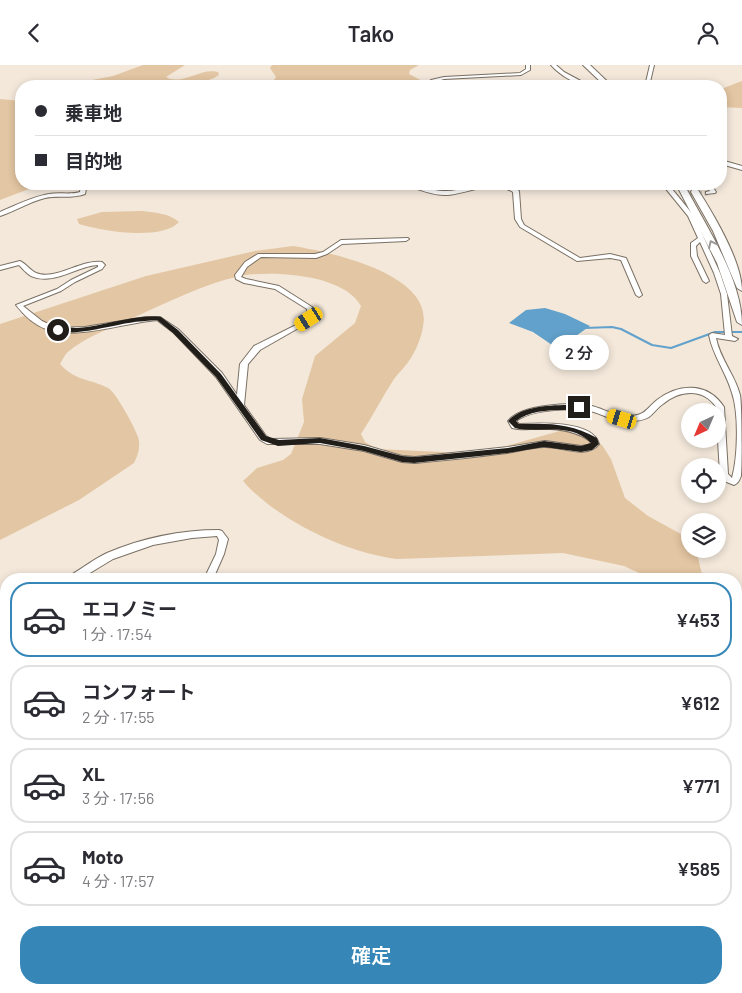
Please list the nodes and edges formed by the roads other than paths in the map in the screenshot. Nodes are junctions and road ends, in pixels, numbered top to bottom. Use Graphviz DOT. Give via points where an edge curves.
graph roads {
  1 [pos="528,65"];
  2 [pos="553,65"];
  3 [pos="578,65"];
  4 [pos="586,65"];
  5 [pos="652,65"];
  6 [pos="438,80"];
  7 [pos="576,80"];
  8 [pos="594,80"];
  9 [pos="602,80"];
  10 [pos="648,80"];
  11 [pos="727,164"];
  12 [pos="742,168"];
  13 [pos="83,190"];
  14 [pos="431,190"];
  15 [pos="459,190"];
  16 [pos="515,190"];
  17 [pos="670,190"];
  18 [pos="683,190"];
  19 [pos="693,190"];
  20 [pos="712,190"];
  21 [pos="708,193"];
  22 [pos="674,194"];
  23 [pos="682,194"];
  24 [pos="0,214"];
  25 [pos="406,239"];
  26 [pos="701,239"];
  27 [pos="0,267"];
  28 [pos="706,281"];
  29 [pos="742,288"];
  30 [pos="639,295"];
  31 [pos="742,322"];
  32 [pos="730,335"];
  33 [pos="240,405"];
  34 [pos="83,573"];
  35 [pos="211,573"];
  1 -- 6 [label="street" via="528,70 521,74"];
  2 -- 7 [label="street"];
  3 -- 8 [label="highway"];
  4 -- 9 [label="highway"];
  5 -- 10 [label="street"];
  11 -- 12 [label="street"];
  13 -- 24 [label="street" via="75,197 45,196"];
  14 -- 15 [label="street" via="441,193"];
  16 -- 30 [label="street" via="518,219 522,226 578,260 610,256 624,259"];
  17 -- 22 [label="street"];
  31 -- 18 [label="highway, one-way" via="721,263"];
  19 -- 29 [label="highway" via="717,231"];
  20 -- 21 [label="street"];
  22 -- 23 [label="street"];
  22 -- 26 [label="street" via="691,216"];
  25 -- 33 [label="street" via="341,243 316,256 260,255 240,270 238,278 277,287 310,308 311,315 300,325 257,348 244,364"];
  26 -- 28 [label="street" via="694,243 693,250"];
  26 -- 32 [label="street" via="724,294"];
  27 -- 33 [label="street" via="20,263 41,277 56,275 79,265 100,263 100,268 60,290 19,305 48,327 58,330 80,330 158,318 176,331 219,375"];
  32 -- 33 [label="street" via="712,335 736,395 740,443 738,475 734,482 724,474 720,407 716,398 693,390 675,394 644,416 631,419 567,406 518,415 512,421 519,427 553,425 581,432 594,440 595,444 590,448 544,444 508,451 414,460 320,441 270,442 263,438"];
  34 -- 35 [label="street" via="131,548 164,539 219,533 224,539 223,547"];
}
